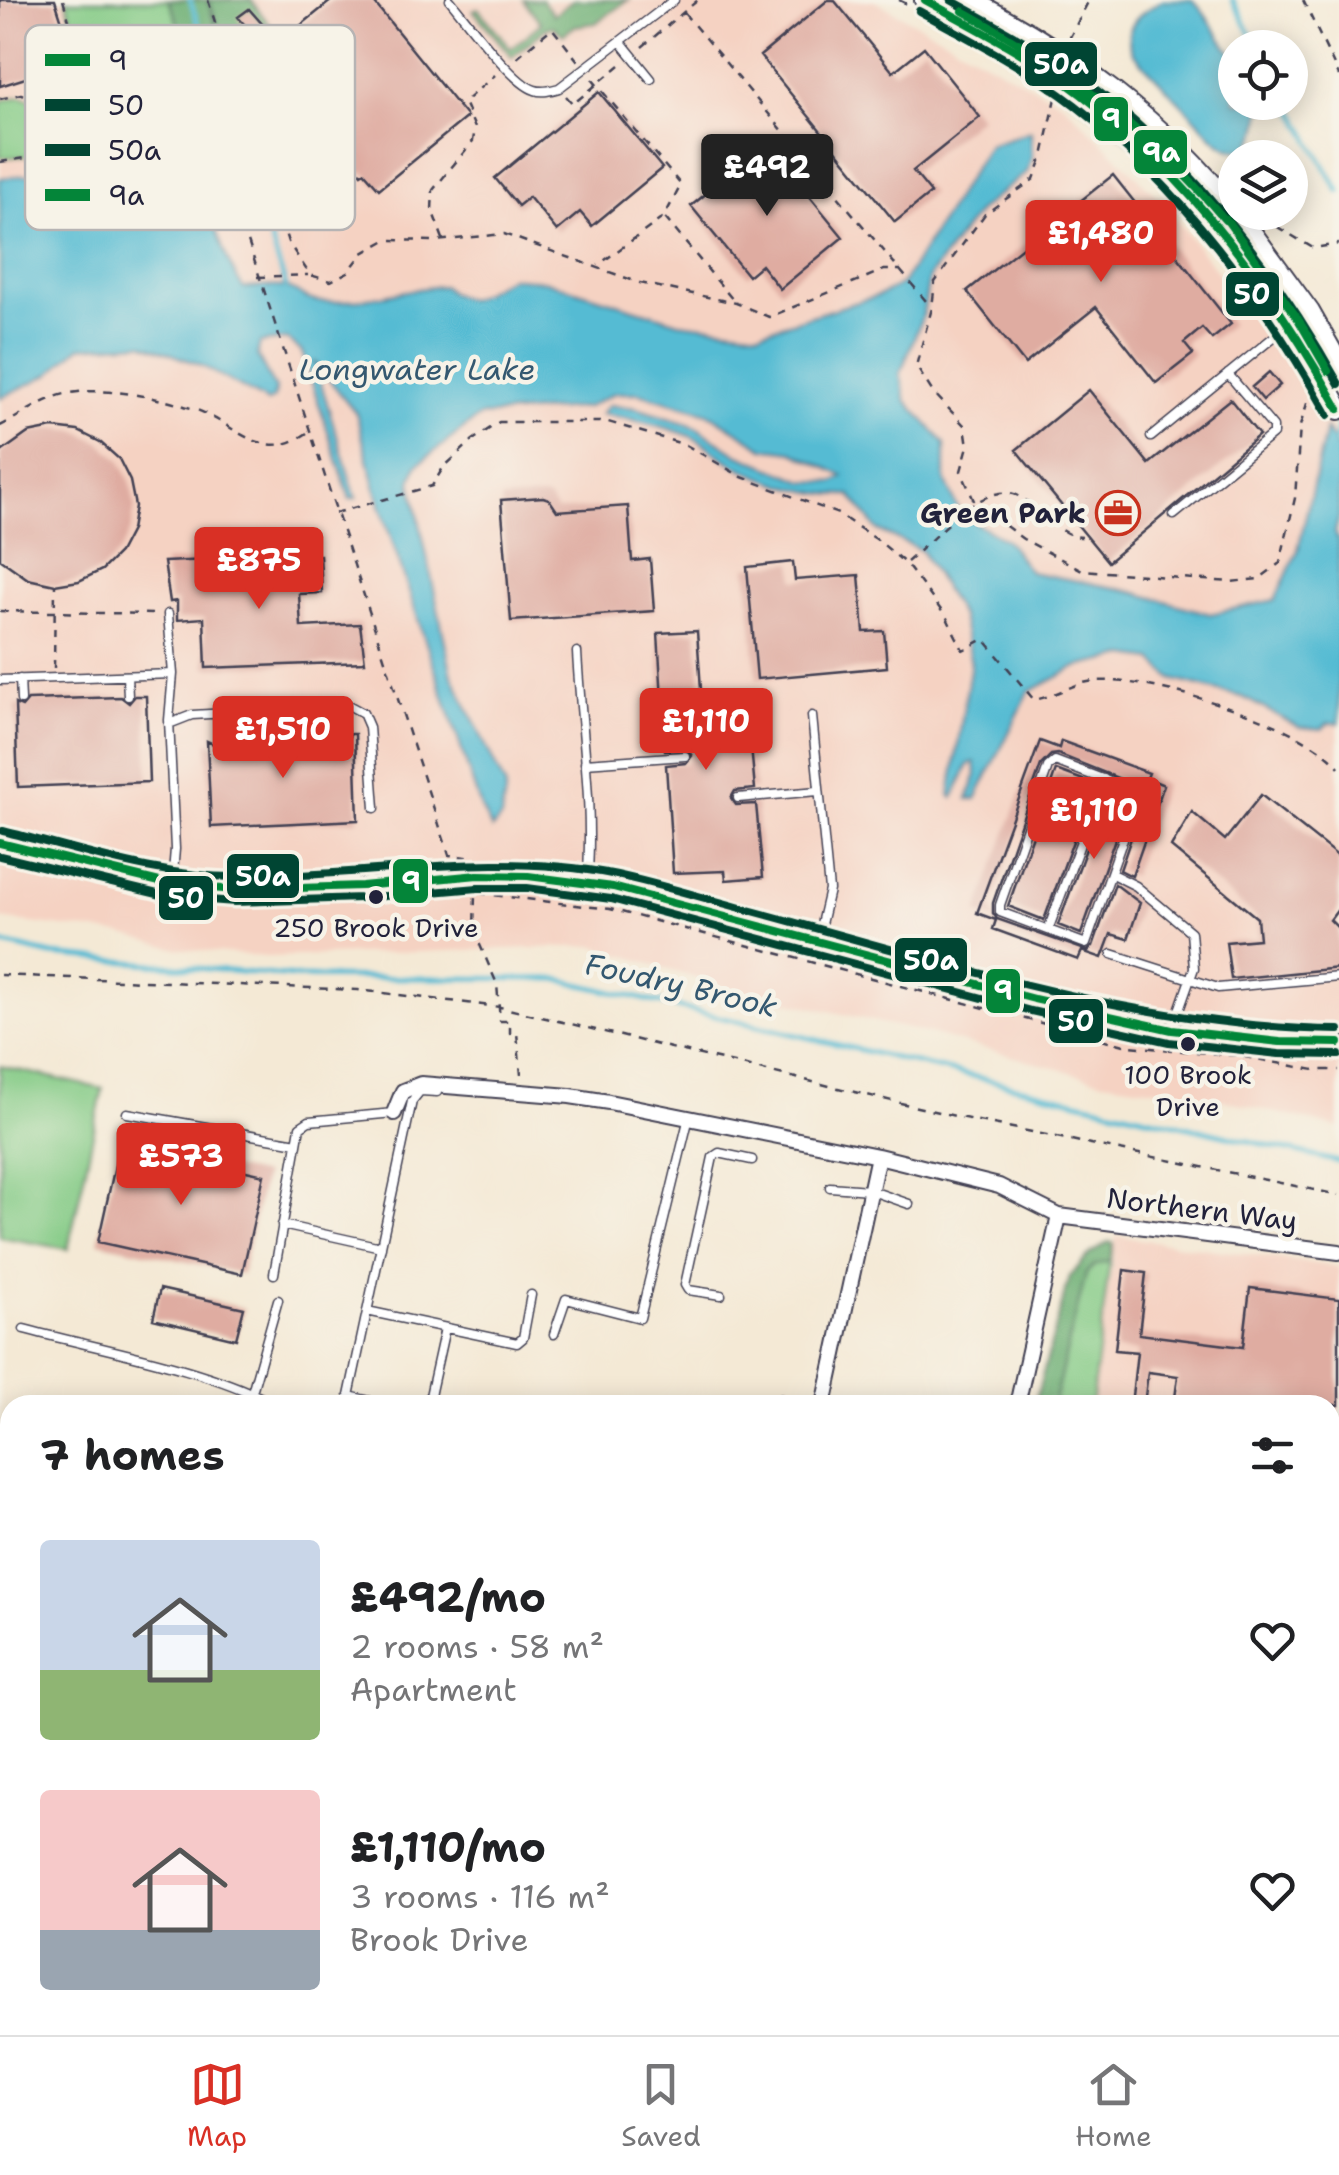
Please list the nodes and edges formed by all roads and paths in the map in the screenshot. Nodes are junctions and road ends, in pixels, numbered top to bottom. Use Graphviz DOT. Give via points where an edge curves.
graph roads {
  1 [pos="63,0"];
  2 [pos="208,0"];
  3 [pos="450,0"];
  4 [pos="674,0"];
  5 [pos="698,0"];
  6 [pos="899,0"];
  7 [pos="969,0"];
  8 [pos="1089,0"];
  9 [pos="1304,0"];
  10 [pos="920,4"];
  11 [pos="684,13"];
  12 [pos="71,25"];
  13 [pos="216,25"];
  14 [pos="1076,27"];
  15 [pos="621,42"];
  16 [pos="632,55"];
  17 [pos="505,66"];
  18 [pos="584,69"];
  19 [pos="1339,76"];
  20 [pos="650,79"];
  21 [pos="597,84"];
  22 [pos="560,88"];
  23 [pos="25,94"];
  24 [pos="1057,94"];
  25 [pos="0,98"];
  26 [pos="25,158"];
  27 [pos="0,162"];
  28 [pos="1218,193"];
  29 [pos="664,217"];
  30 [pos="243,230"];
  31 [pos="284,230"];
  32 [pos="1248,230"];
  33 [pos="1284,230"];
  34 [pos="443,240"];
  35 [pos="1339,244"];
  36 [pos="596,266"];
  37 [pos="901,270"];
  38 [pos="310,276"];
  39 [pos="258,279"];
  40 [pos="736,303"];
  41 [pos="932,308"];
  42 [pos="1290,324"];
  43 [pos="1339,365"];
  44 [pos="1228,374"];
  45 [pos="1320,387"];
  46 [pos="1339,409"];
  47 [pos="0,426"];
  48 [pos="308,432"];
  49 [pos="1151,437"];
  50 [pos="975,503"];
  51 [pos="336,513"];
  52 [pos="1174,516"];
  53 [pos="1082,537"];
  54 [pos="906,564"];
  55 [pos="54,585"];
  56 [pos="0,610"];
  57 [pos="56,610"];
  58 [pos="168,614"];
  59 [pos="577,652"];
  60 [pos="174,674"];
  61 [pos="128,676"];
  62 [pos="53,677"];
  63 [pos="20,679"];
  64 [pos="0,680"];
  65 [pos="128,696"];
  66 [pos="21,700"];
  67 [pos="340,707"];
  68 [pos="218,714"];
  69 [pos="812,716"];
  70 [pos="169,724"];
  71 [pos="344,734"];
  72 [pos="219,740"];
  73 [pos="685,756"];
  74 [pos="585,764"];
  75 [pos="1339,767"];
  76 [pos="1104,778"];
  77 [pos="818,792"];
  78 [pos="738,798"];
  79 [pos="376,808"];
  80 [pos="0,843"];
  81 [pos="477,858"];
  82 [pos="1112,874"];
  83 [pos="172,884"];
  84 [pos="587,884"];
  85 [pos="1048,930"];
  86 [pos="818,941"];
  87 [pos="1112,954"];
  88 [pos="0,976"];
  89 [pos="1339,976"];
  90 [pos="1190,981"];
  91 [pos="500,1007"];
  92 [pos="1172,1030"];
  93 [pos="1339,1043"];
  94 [pos="1339,1070"];
  95 [pos="447,1085"];
  96 [pos="523,1091"];
  97 [pos="128,1113"];
  98 [pos="394,1114"];
  99 [pos="689,1118"];
  100 [pos="297,1143"];
  101 [pos="878,1156"];
  102 [pos="752,1160"];
  103 [pos="830,1187"];
  104 [pos="869,1190"];
  105 [pos="1339,1195"];
  106 [pos="909,1204"];
  107 [pos="1059,1216"];
  108 [pos="282,1225"];
  109 [pos="381,1247"];
  110 [pos="1339,1252"];
  111 [pos="274,1274"];
  112 [pos="531,1295"];
  113 [pos="721,1295"];
  114 [pos="278,1300"];
  115 [pos="367,1311"];
  116 [pos="445,1328"];
  117 [pos="24,1330"];
  118 [pos="554,1334"];
  119 [pos="252,1392"];
  120 [pos="257,1395"];
  121 [pos="348,1395"];
  122 [pos="430,1395"];
  123 [pos="826,1395"];
  124 [pos="1019,1395"];
  1 -- 12 [label="path"];
  2 -- 13 [label="path"];
  3 -- 17 [label="lane"];
  4 -- 15 [label="lane"];
  5 -- 11 [label="path"];
  6 -- 10 [label="path"];
  7 -- 28 [label="street" via="1134,109"];
  8 -- 14 [label="path"];
  9 -- 19 [label="path"];
  10 -- 42 [label="street" via="986,32 1132,136 1202,208"];
  11 -- 16 [label="path"];
  11 -- 37 [label="path"];
  15 -- 16 [label="lane"];
  15 -- 18 [label="lane"];
  16 -- 20 [label="lane"];
  16 -- 21 [label="path"];
  17 -- 18 [label="path" via="552,28"];
  17 -- 22 [label="lane" via="534,90"];
  17 -- 34 [label="path" via="464,102 472,142 433,190"];
  18 -- 21 [label="path"];
  18 -- 22 [label="lane"];
  21 -- 22 [label="path" via="573,104"];
  21 -- 29 [label="path" via="681,184"];
  23 -- 25 [label="path"];
  24 -- 41 [label="path" via="1034,178 986,214 935,282"];
  26 -- 27 [label="path"];
  29 -- 36 [label="path"];
  29 -- 40 [label="path"];
  30 -- 39 [label="path"];
  31 -- 38 [label="path"];
  32 -- 43 [label="street"];
  33 -- 35 [label="path" via="1313,248"];
  34 -- 36 [label="path" via="504,234"];
  34 -- 38 [label="path" via="386,240 331,281"];
  36 -- 40 [label="path" via="640,283"];
  37 -- 40 [label="path" via="884,270 768,317"];
  37 -- 41 [label="path"];
  38 -- 39 [label="path"];
  39 -- 48 [label="path"];
  41 -- 50 [label="path" via="916,366 965,426 961,471"];
  42 -- 44 [label="lane"];
  42 -- 45 [label="street"];
  44 -- 49 [label="lane"];
  44 -- 52 [label="lane" via="1273,434"];
  45 -- 46 [label="street"];
  45 -- 50 [label="path" via="1300,426 1295,498 1280,563 1259,580 1082,570 1023,539"];
  47 -- 48 [label="path" via="55,396 91,392 195,409 264,444 283,446"];
  48 -- 51 [label="path"];
  50 -- 53 [label="path" via="993,494 1020,496 1058,528"];
  50 -- 54 [label="path"];
  51 -- 54 [label="path" via="432,486 443,468 499,422 608,422 686,446 742,478 838,514"];
  51 -- 81 [label="path" via="449,855"];
  54 -- 75 [label="path" via="964,650 984,639 1034,700 1074,684 1131,681 1296,734"];
  55 -- 57 [label="path"];
  56 -- 57 [label="path"];
  57 -- 58 [label="path"];
  57 -- 62 [label="path"];
  58 -- 60 [label="lane"];
  59 -- 74 [label="lane"];
  60 -- 61 [label="lane"];
  60 -- 70 [label="lane"];
  61 -- 62 [label="lane"];
  61 -- 65 [label="lane"];
  62 -- 63 [label="lane"];
  63 -- 64 [label="lane"];
  63 -- 66 [label="lane"];
  67 -- 68 [label="lane"];
  67 -- 71 [label="lane"];
  67 -- 79 [label="lane" via="363,713 369,727"];
  68 -- 70 [label="lane"];
  68 -- 72 [label="lane"];
  69 -- 77 [label="lane"];
  70 -- 83 [label="lane"];
  73 -- 74 [label="lane"];
  74 -- 84 [label="lane"];
  76 -- 82 [label="lane" via="1139,797"];
  76 -- 85 [label="lane"];
  76 -- 85 [label="lane" via="1054,762 1048,767 1000,912"];
  77 -- 78 [label="lane"];
  77 -- 86 [label="lane" via="828,890"];
  80 -- 83 [label="street"];
  82 -- 85 [label="lane" via="1086,944"];
  82 -- 90 [label="lane" via="1191,932"];
  83 -- 84 [label="street" via="276,890 478,875"];
  84 -- 86 [label="street"];
  86 -- 92 [label="street"];
  87 -- 90 [label="lane"];
  88 -- 91 [label="path" via="358,990"];
  89 -- 90 [label="lane" via="1218,988"];
  90 -- 92 [label="lane"];
  91 -- 94 [label="path" via="474,931 474,893 610,909 1128,1046"];
  91 -- 96 [label="path" via="500,1021 510,1021 510,1033 517,1033"];
  91 -- 105 [label="path" via="959,1117"];
  92 -- 93 [label="street"];
  95 -- 96 [label="street, Northern Way"];
  95 -- 98 [label="street, Northern Way" via="413,1086"];
  95 -- 109 [label="lane" via="446,1092 420,1092 412,1101"];
  96 -- 99 [label="street, Northern Way"];
  97 -- 100 [label="lane"];
  98 -- 100 [label="lane" via="309,1121 300,1127"];
  99 -- 101 [label="street, Northern Way"];
  99 -- 118 [label="lane" via="640,1318 566,1300"];
  100 -- 108 [label="lane"];
  101 -- 104 [label="street"];
  101 -- 107 [label="street, Northern Way" via="999,1186"];
  102 -- 113 [label="lane" via="713,1157 685,1285"];
  103 -- 104 [label="lane"];
  104 -- 106 [label="lane"];
  104 -- 123 [label="street"];
  107 -- 110 [label="street, Northern Way"];
  107 -- 124 [label="street"];
  108 -- 109 [label="lane"];
  108 -- 111 [label="lane"];
  109 -- 115 [label="lane"];
  112 -- 116 [label="lane" via="517,1343"];
  114 -- 119 [label="lane"];
  115 -- 116 [label="lane"];
  115 -- 121 [label="lane"];
  116 -- 122 [label="lane"];
  117 -- 119 [label="lane"];
  119 -- 120 [label="lane"];
}
